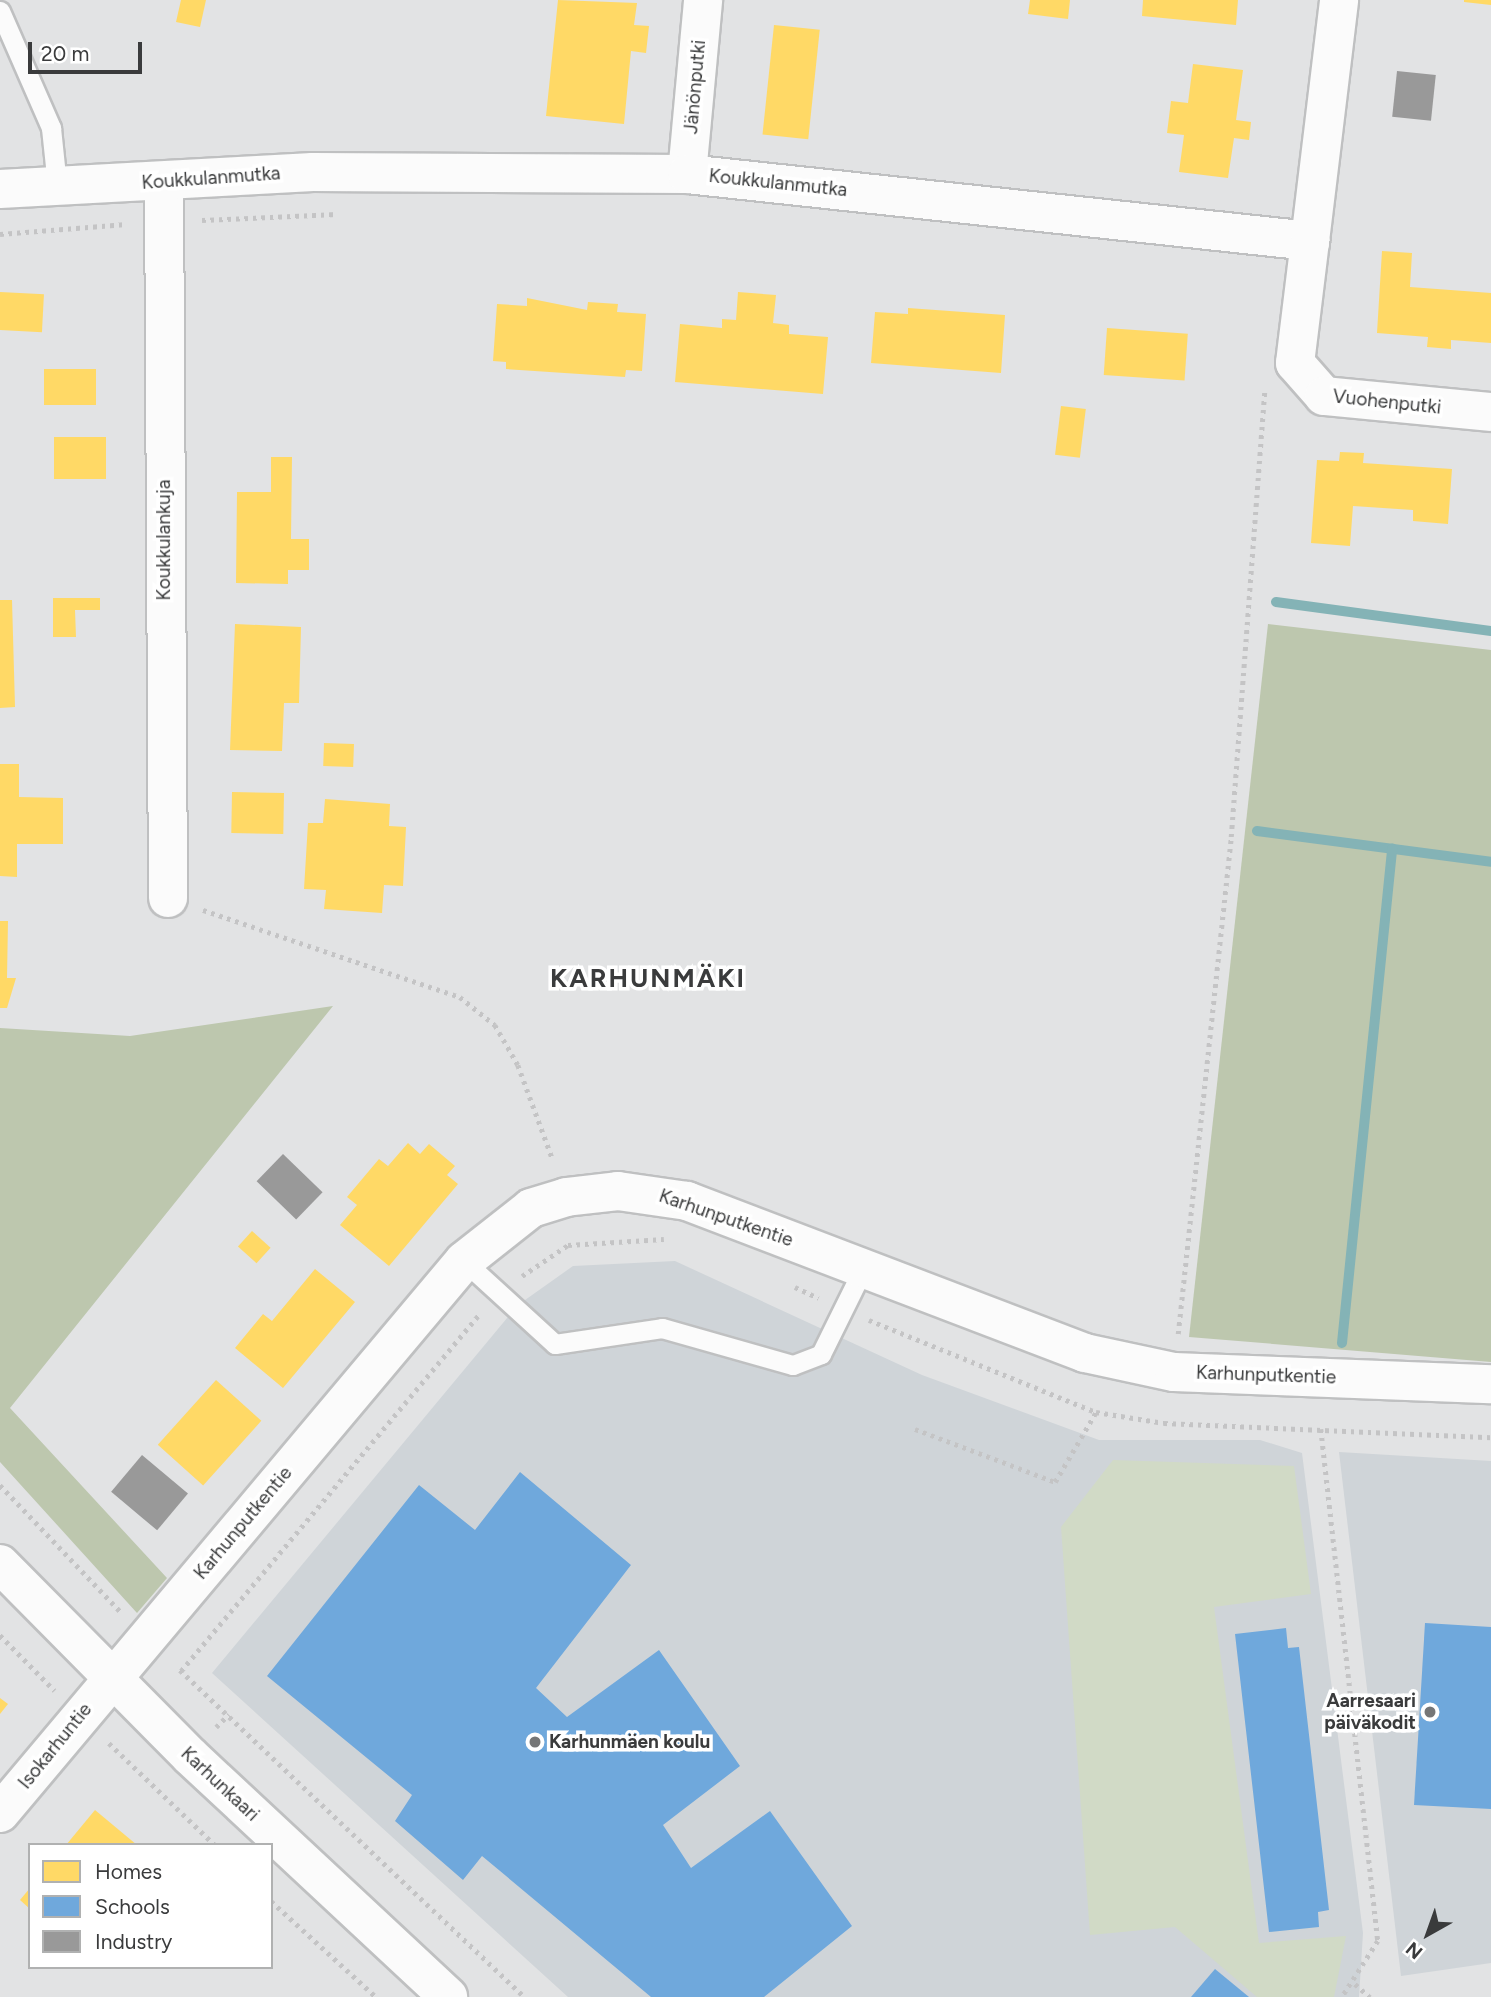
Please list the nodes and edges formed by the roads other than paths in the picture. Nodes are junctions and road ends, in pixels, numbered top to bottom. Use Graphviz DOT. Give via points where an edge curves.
graph roads {
  1 [pos="702,0"];
  2 [pos="1339,0"];
  3 [pos="0,10"];
  4 [pos="687,174"];
  5 [pos="164,183"];
  6 [pos="57,186"];
  7 [pos="0,189"];
  8 [pos="1310,241"];
  9 [pos="1491,412"];
  10 [pos="168,898"];
  11 [pos="464,1261"];
  12 [pos="864,1267"];
  13 [pos="1491,1384"];
  14 [pos="0,1564"];
  15 [pos="111,1679"];
  16 [pos="0,1813"];
  17 [pos="448,1997"];
  1 -- 4 [label="street, Jänönputki"];
  2 -- 8 [label="street"];
  3 -- 6 [label="lane" via="51,128"];
  4 -- 5 [label="street, Koukkulanmutka" via="313,172"];
  4 -- 8 [label="street, Koukkulanmutka"];
  5 -- 6 [label="street, Koukkulanmutka"];
  5 -- 10 [label="street, Koukkulankuja"];
  6 -- 7 [label="street, Koukkulanmutka"];
  8 -- 9 [label="street, Vuohenputki" via="1295,363 1324,396"];
  11 -- 12 [label="street, Karhunputkentie" via="531,1208 566,1197 655,1193"];
  11 -- 12 [label="lane" via="555,1344 662,1328 793,1365 821,1354"];
  11 -- 15 [label="street, Karhunputkentie"];
  12 -- 13 [label="street, Karhunputkentie" via="1085,1353 1174,1372"];
  14 -- 15 [label="street, Karhunkaari"];
  15 -- 16 [label="street, Isokarhuntie"];
  15 -- 17 [label="street, Karhunkaari"];
}
